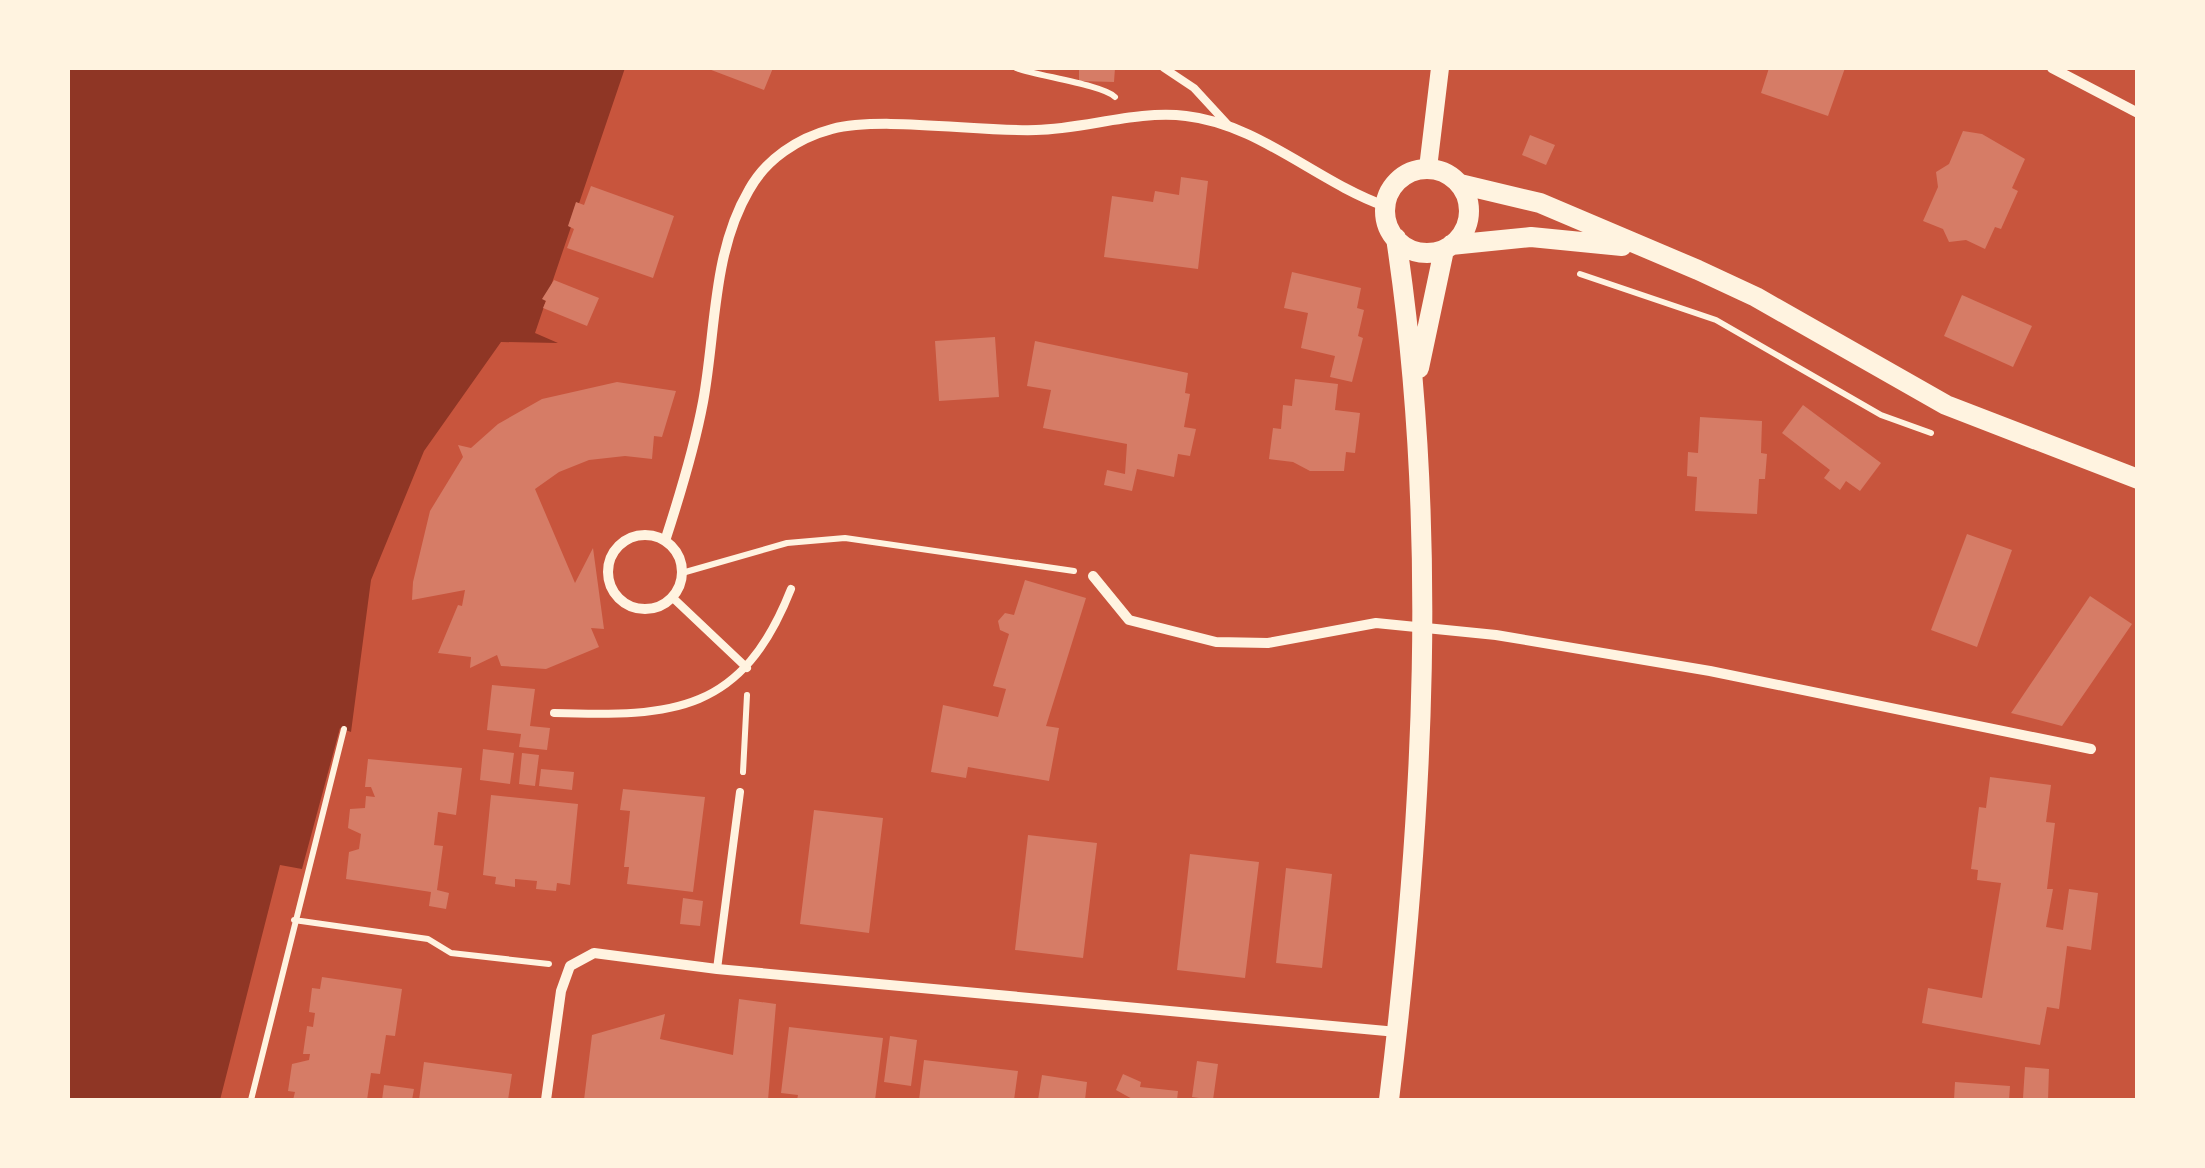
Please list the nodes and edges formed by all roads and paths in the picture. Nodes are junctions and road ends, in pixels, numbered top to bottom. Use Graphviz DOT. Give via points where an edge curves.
graph roads {
  1 [pos="1016,68"];
  2 [pos="1164,68"];
  3 [pos="1440,68"];
  4 [pos="2052,68"];
  5 [pos="2138,113"];
  6 [pos="1126,120"];
  7 [pos="1228,126"];
  8 [pos="1428,168"];
  9 [pos="1460,184"];
  10 [pos="1385,206"];
  11 [pos="1396,238"];
  12 [pos="1447,248"];
  13 [pos="1644,248"];
  14 [pos="1569,270"];
  15 [pos="1416,385"];
  16 [pos="1936,435"];
  17 [pos="2138,479"];
  18 [pos="665,541"];
  19 [pos="682,573"];
  20 [pos="1093,576"];
  21 [pos="791,589"];
  22 [pos="672,597"];
  23 [pos="1424,626"];
  24 [pos="747,668"];
  25 [pos="554,713"];
  26 [pos="344,730"];
  27 [pos="2091,749"];
  28 [pos="740,792"];
  29 [pos="294,920"];
  30 [pos="570,966"];
  31 [pos="716,969"];
  32 [pos="1397,1032"];
  33 [pos="251,1100"];
  34 [pos="546,1100"];
  35 [pos="1388,1100"];
  1 -- 6 [label="path" via="1106,89"];
  2 -- 7 [label="lane" via="1194,88"];
  3 -- 8 [label="street"];
  4 -- 5 [label="street"];
  6 -- 7 [label="street" via="1186,116"];
  6 -- 18 [label="street" via="1039,130 834,128 773,159 750,186 726,248 703,401"];
  7 -- 10 [label="street"];
  8 -- 9 [label="main road"];
  8 -- 10 [label="main road" via="1404,176"];
  9 -- 12 [label="main road" via="1469,212 1462,235"];
  9 -- 13 [label="main road" via="1540,202"];
  10 -- 11 [label="main road"];
  11 -- 12 [label="main road" via="1418,252"];
  11 -- 15 [label="main road"];
  12 -- 13 [label="main road" via="1531,237"];
  12 -- 15 [label="main road"];
  13 -- 17 [label="main road" via="1756,297 1946,405"];
  14 -- 16 [label="path" via="1716,320 1881,415"];
  15 -- 23 [label="main road"];
  18 -- 19 [label="street"];
  18 -- 22 [label="street" via="644,534 621,544 609,581 631,606"];
  19 -- 20 [label="path" via="787,542 845,538"];
  19 -- 22 [label="street"];
  20 -- 23 [label="street" via="1129,620 1216,642 1268,643 1376,623"];
  21 -- 24 [label="lane" via="778,623"];
  22 -- 24 [label="lane"];
  23 -- 27 [label="street" via="1694,668"];
  23 -- 32 [label="main road"];
  24 -- 25 [label="lane" via="716,694 684,708"];
  24 -- 28 [label="path"];
  26 -- 29 [label="path"];
  28 -- 31 [label="lane"];
  29 -- 30 [label="path" via="428,939 451,952"];
  29 -- 33 [label="path"];
  30 -- 31 [label="street" via="594,952"];
  30 -- 34 [label="street"];
  31 -- 32 [label="street"];
  32 -- 35 [label="main road"];
}
